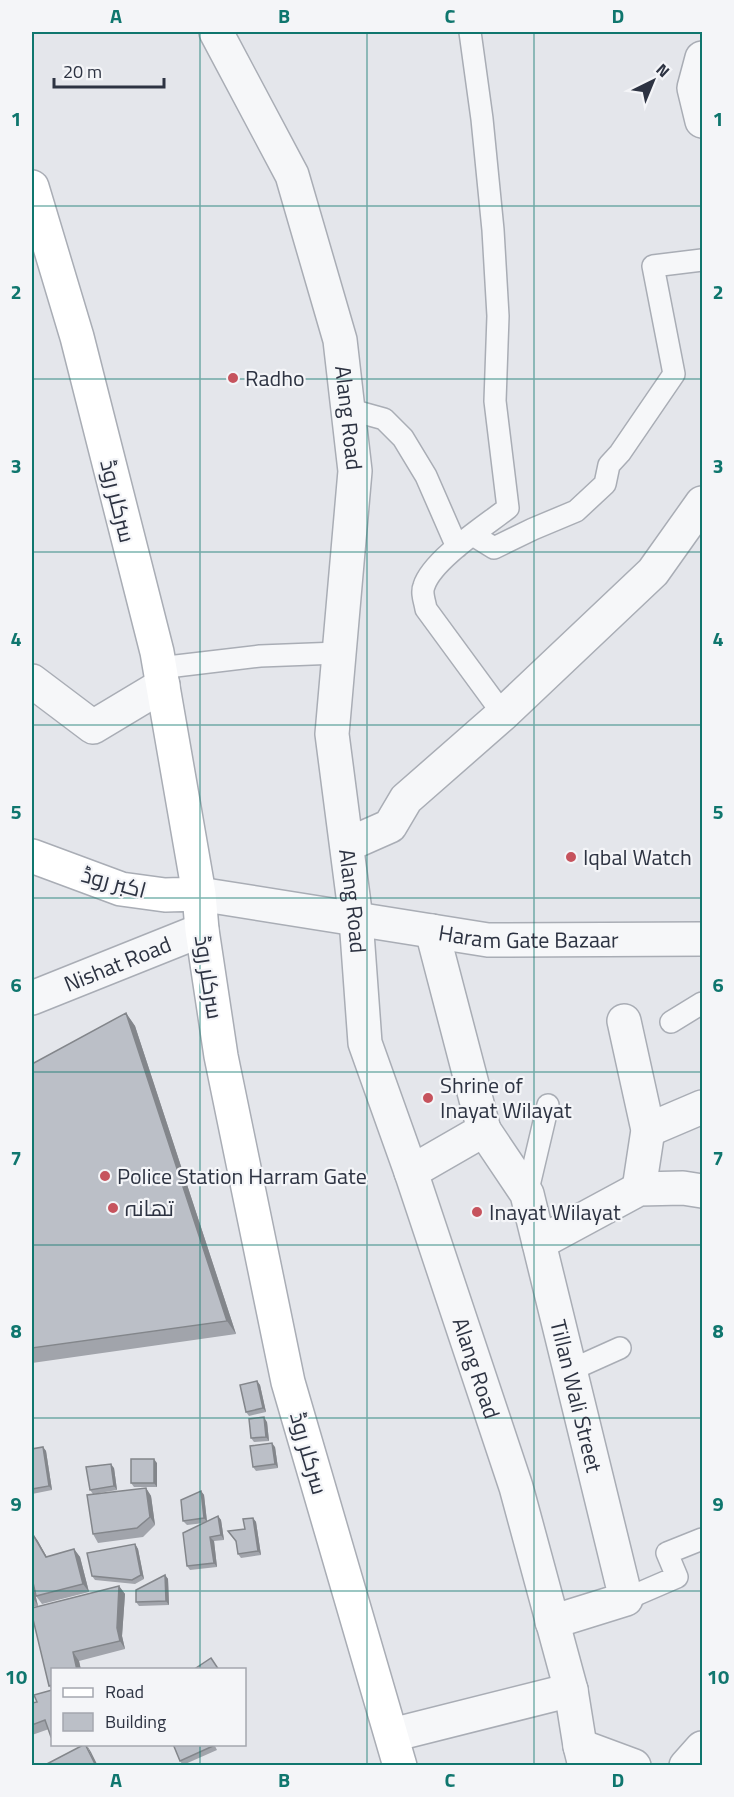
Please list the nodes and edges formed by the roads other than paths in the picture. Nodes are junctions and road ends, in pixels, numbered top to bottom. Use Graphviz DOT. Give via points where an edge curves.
graph roads {
  1 [pos="216,32"];
  2 [pos="470,32"];
  3 [pos="702,58"];
  4 [pos="702,121"];
  5 [pos="32,187"];
  6 [pos="702,260"];
  7 [pos="348,409"];
  8 [pos="702,503"];
  9 [pos="465,541"];
  10 [pos="338,653"];
  11 [pos="161,676"];
  12 [pos="32,681"];
  13 [pos="503,714"];
  14 [pos="347,845"];
  15 [pos="32,856"];
  16 [pos="199,894"];
  17 [pos="356,919"];
  18 [pos="202,930"];
  19 [pos="432,931"];
  20 [pos="702,939"];
  21 [pos="32,998"];
  22 [pos="702,1003"];
  23 [pos="624,1021"];
  24 [pos="671,1022"];
  25 [pos="548,1105"];
  26 [pos="702,1107"];
  27 [pos="484,1130"];
  28 [pos="648,1130"];
  29 [pos="411,1172"];
  30 [pos="639,1189"];
  31 [pos="702,1191"];
  32 [pos="527,1194"];
  33 [pos="539,1243"];
  34 [pos="620,1348"];
  35 [pos="571,1370"];
  36 [pos="702,1539"];
  37 [pos="626,1599"];
  38 [pos="552,1622"];
  39 [pos="571,1690"];
  40 [pos="702,1748"];
  41 [pos="396,1750"];
  42 [pos="582,1756"];
  43 [pos="634,1766"];
  44 [pos="686,1766"];
  1 -- 7 [label="street, Alang Road" via="292,175 340,340"];
  2 -- 9 [label="lane" via="493,230 498,316 495,401 508,508"];
  3 -- 4 [label="street" via="694,88"];
  5 -- 11 [label="main road, سرکلر روڈ" via="77,337"];
  6 -- 9 [label="lane" via="653,266 674,374 609,465 604,484 576,511 494,548"];
  7 -- 9 [label="lane" via="384,418 403,438"];
  7 -- 10 [label="street, Alang Road" via="355,471"];
  8 -- 13 [label="street" via="653,572"];
  9 -- 13 [label="lane" via="429,573 422,589 426,609"];
  10 -- 11 [label="lane" via="260,656"];
  10 -- 14 [label="street, Alang Road" via="332,734"];
  11 -- 12 [label="street" via="93,727"];
  11 -- 16 [label="main road, سرکلر روڈ"];
  13 -- 14 [label="street" via="406,799 390,826"];
  14 -- 17 [label="street, Alang Road"];
  15 -- 16 [label="main road, اکبر روڈ" via="122,889 165,895"];
  16 -- 17 [label="street, Haram Gate Bazaar"];
  16 -- 18 [label="main road, سرکلر روڈ"];
  17 -- 19 [label="street, Haram Gate Bazaar"];
  17 -- 29 [label="street, Alang Road" via="365,1043"];
  18 -- 21 [label="street, Nishat Road"];
  18 -- 41 [label="main road, سرکلر روڈ" via="221,1056 288,1382"];
  19 -- 20 [label="street, Haram Gate Bazaar" via="488,940"];
  19 -- 27 [label="street, Tillan Wali Street"];
  22 -- 24 [label="lane"];
  23 -- 28 [label="street"];
  25 -- 32 [label="lane"];
  26 -- 28 [label="street"];
  27 -- 29 [label="street"];
  27 -- 32 [label="street, Tillan Wali Street"];
  28 -- 30 [label="street"];
  29 -- 38 [label="street, Alang Road" via="516,1487"];
  30 -- 31 [label="street"];
  30 -- 33 [label="street"];
  32 -- 33 [label="street, Tillan Wali Street"];
  33 -- 35 [label="street, Tillan Wali Street"];
  34 -- 35 [label="lane"];
  35 -- 37 [label="street, Tillan Wali Street"];
  36 -- 37 [label="lane" via="667,1553 677,1577"];
  37 -- 38 [label="street"];
  38 -- 39 [label="street, Alang Road"];
  39 -- 41 [label="street"];
  39 -- 42 [label="street, Alang Road"];
  40 -- 44 [label="street"];
  42 -- 43 [label="street"];
}
